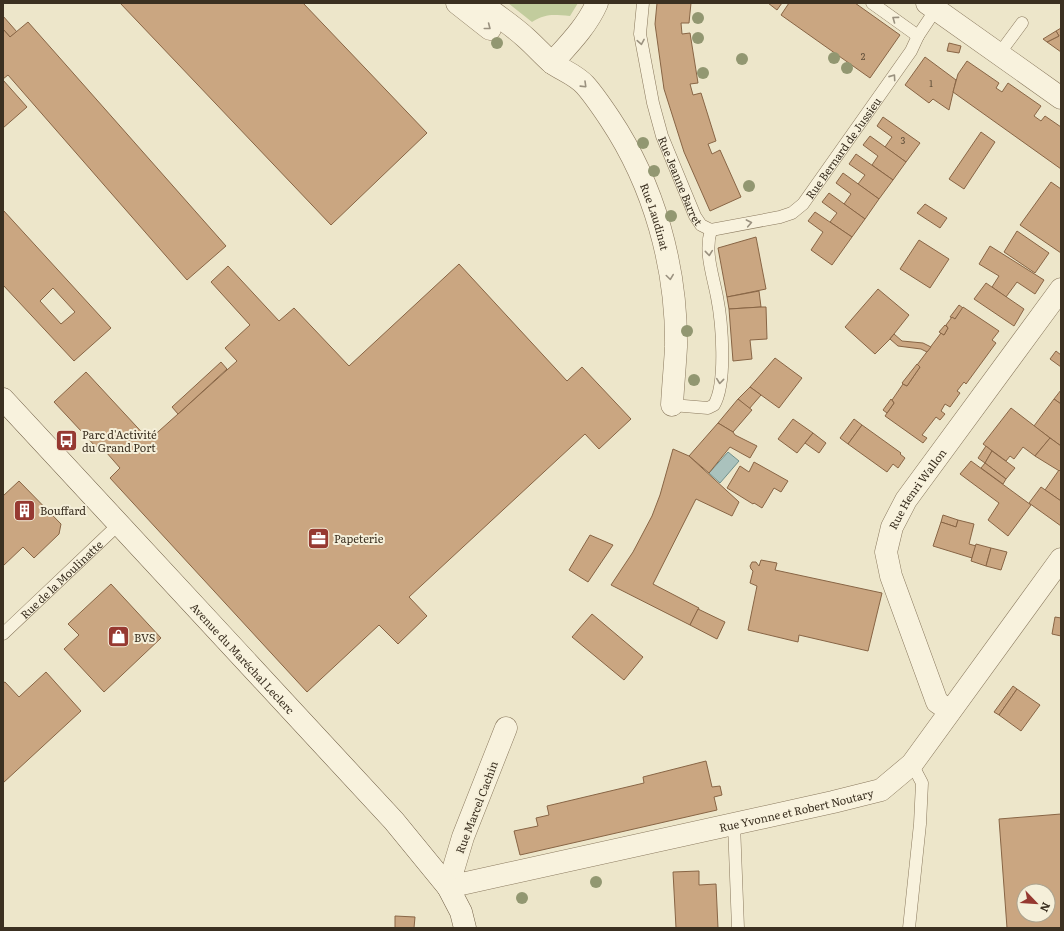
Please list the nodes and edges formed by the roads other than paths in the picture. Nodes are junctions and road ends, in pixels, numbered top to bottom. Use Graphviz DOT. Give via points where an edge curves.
graph roads {
  1 [pos="457,3"];
  2 [pos="480,3"];
  3 [pos="597,3"];
  4 [pos="643,3"];
  5 [pos="872,3"];
  6 [pos="931,6"];
  7 [pos="1022,23"];
  8 [pos="918,36"];
  9 [pos="999,54"];
  10 [pos="552,63"];
  11 [pos="1061,98"];
  12 [pos="711,230"];
  13 [pos="1061,289"];
  14 [pos="3,399"];
  15 [pos="672,405"];
  16 [pos="119,524"];
  17 [pos="1061,559"];
  18 [pos="3,634"];
  19 [pos="950,711"];
  20 [pos="506,728"];
  21 [pos="912,764"];
  22 [pos="734,824"];
  23 [pos="448,887"];
  24 [pos="465,928"];
  25 [pos="738,928"];
  26 [pos="909,928"];
  1 -- 10 [label="street, Rue Laudinat, one-way" via="517,49"];
  2 -- 10 [label="street, Rue Laudinat" via="525,37"];
  3 -- 10 [label="street" via="581,30"];
  4 -- 12 [label="lane, Rue Jeanne Barret, one-way" via="640,34 662,136 695,216 701,225"];
  8 -- 5 [label="lane, one-way"];
  6 -- 8 [label="lane, Rue Bernard de Jussieu"];
  6 -- 9 [label="street"];
  7 -- 9 [label="lane"];
  12 -- 8 [label="lane, Rue Bernard de Jussieu, one-way" via="780,217 792,213 803,204 911,51"];
  9 -- 11 [label="street"];
  10 -- 15 [label="street, Rue Laudinat, one-way" via="584,83 596,99 623,140 646,187 658,221 673,300 676,347"];
  12 -- 15 [label="lane, Rue Jeanne Barret, one-way" via="708,251 722,334 718,398 714,406 708,408"];
  13 -- 19 [label="street, Rue Henri Wallon" via="906,500 892,527 886,552 891,576 937,702"];
  14 -- 16 [label="street, Avenue du Maréchal Leclerc"];
  16 -- 18 [label="lane, Rue de la Moulinatte"];
  16 -- 23 [label="street, Avenue du Maréchal Leclerc" via="394,821"];
  17 -- 19 [label="street, Rue Yvonne et Robert Noutary"];
  19 -- 21 [label="street, Rue Yvonne et Robert Noutary"];
  20 -- 23 [label="street, Rue Marcel Cachin" via="463,837"];
  21 -- 22 [label="street, Rue Yvonne et Robert Noutary" via="881,790"];
  21 -- 26 [label="lane" via="922,783"];
  22 -- 23 [label="street, Rue Yvonne et Robert Noutary"];
  22 -- 25 [label="lane"];
  23 -- 24 [label="street, Avenue du Maréchal Leclerc" via="461,912"];
}
